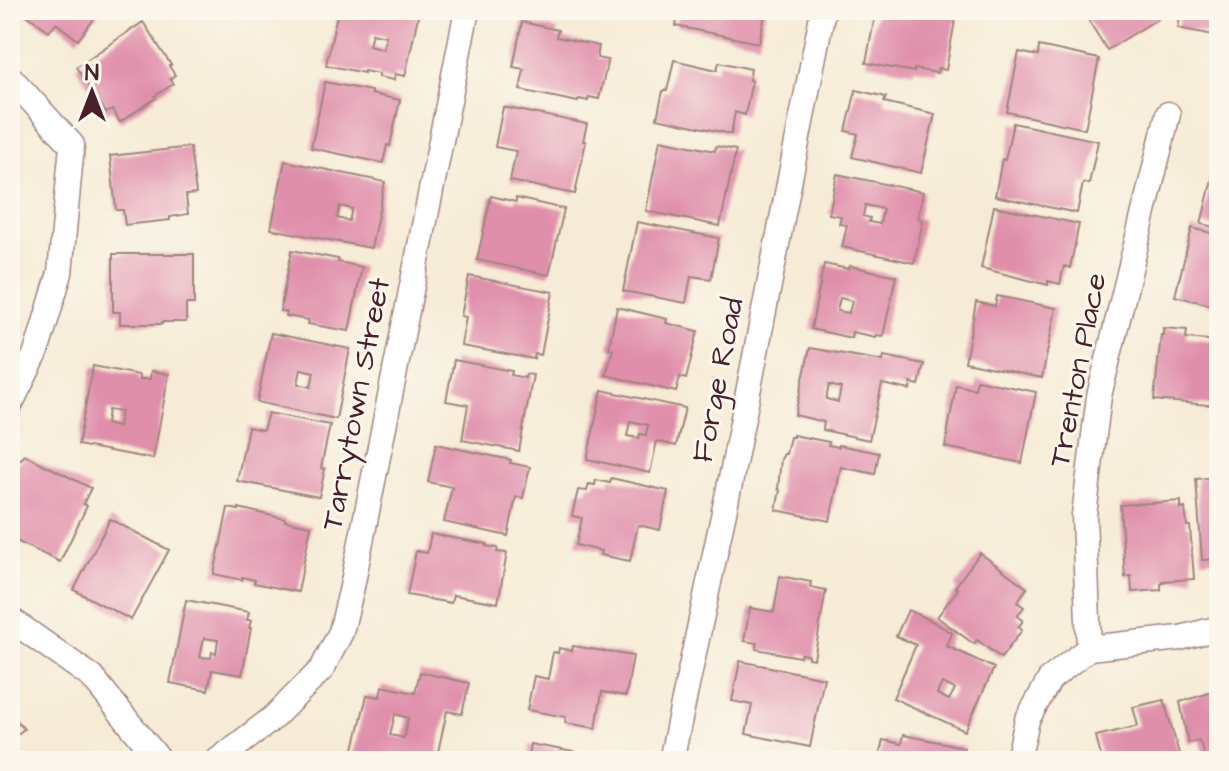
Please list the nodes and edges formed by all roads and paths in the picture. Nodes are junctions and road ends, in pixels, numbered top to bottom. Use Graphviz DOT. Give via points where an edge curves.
graph roads {
  1 [pos="467,10"];
  2 [pos="823,10"];
  3 [pos="10,77"];
  4 [pos="1168,114"];
  5 [pos="10,405"];
  6 [pos="10,619"];
  7 [pos="1219,628"];
  8 [pos="1089,648"];
  9 [pos="160,761"];
  10 [pos="217,761"];
  11 [pos="671,761"];
  12 [pos="1018,761"];
  1 -- 10 [label="street, Tarrytown Street" via="341,632 322,669 273,718"];
  2 -- 11 [label="street, Forge Road"];
  3 -- 5 [label="street" via="72,145 60,273 36,353"];
  4 -- 8 [label="street, Trenton Place" via="1099,396 1084,515"];
  6 -- 9 [label="street" via="92,677"];
  7 -- 8 [label="street"];
  8 -- 12 [label="street" via="1050,679 1027,720"];
}
